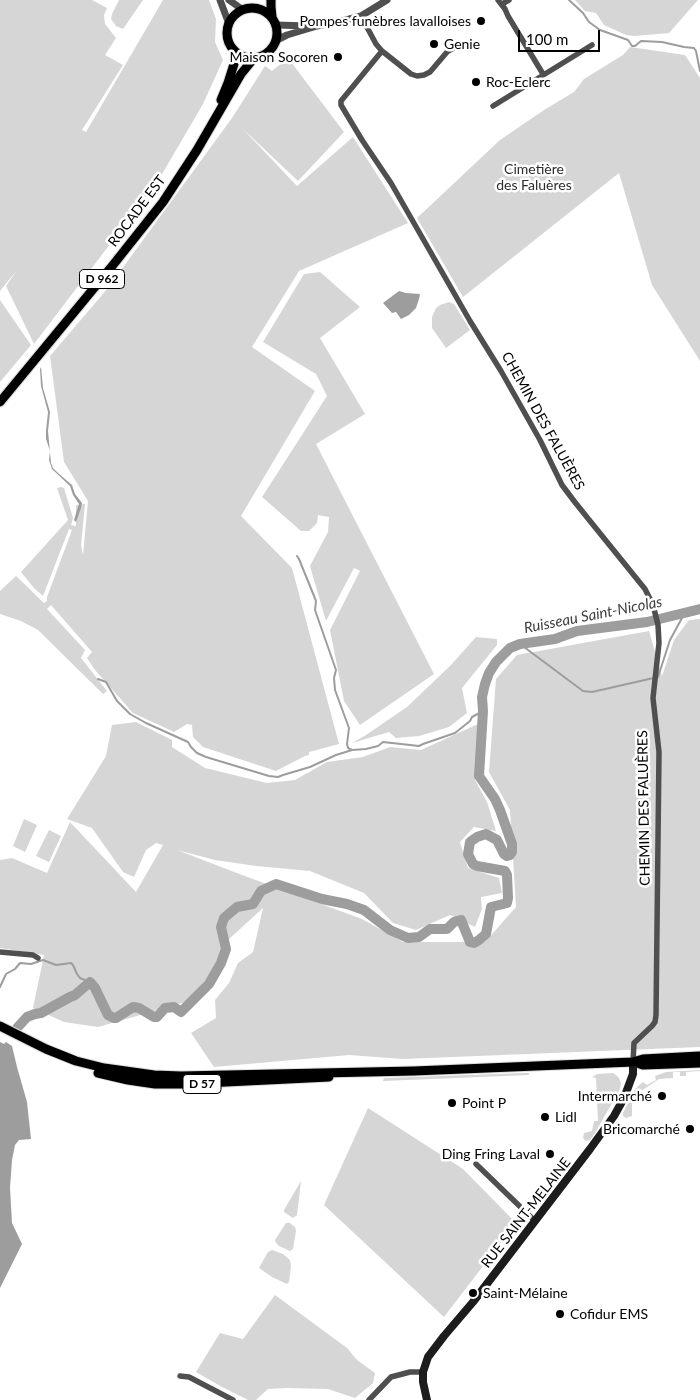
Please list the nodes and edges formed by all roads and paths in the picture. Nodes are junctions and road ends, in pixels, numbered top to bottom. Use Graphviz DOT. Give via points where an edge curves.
graph roads {
  1 [pos="220,0"];
  2 [pos="229,0"];
  3 [pos="271,0"];
  4 [pos="387,0"];
  5 [pos="508,0"];
  6 [pos="500,2"];
  7 [pos="256,4"];
  8 [pos="243,10"];
  9 [pos="361,16"];
  10 [pos="274,21"];
  11 [pos="228,24"];
  12 [pos="317,26"];
  13 [pos="277,40"];
  14 [pos="462,43"];
  15 [pos="592,45"];
  16 [pos="234,50"];
  17 [pos="382,51"];
  18 [pos="254,58"];
  19 [pos="542,74"];
  20 [pos="493,106"];
  21 [pos="197,150"];
  22 [pos="0,402"];
  23 [pos="0,952"];
  24 [pos="38,958"];
  25 [pos="0,1026"];
  26 [pos="0,1032"];
  27 [pos="700,1056"];
  28 [pos="633,1062"];
  29 [pos="700,1063"];
  30 [pos="414,1071"];
  31 [pos="476,1164"];
  32 [pos="535,1221"];
  33 [pos="423,1372"];
  34 [pos="180,1376"];
  35 [pos="233,1400"];
  36 [pos="369,1400"];
  37 [pos="427,1400"];
  1 -- 11 [label="street"];
  2 -- 8 [label="street"];
  3 -- 10 [label="main road"];
  4 -- 9 [label="street"];
  5 -- 6 [label="street"];
  6 -- 19 [label="street"];
  7 -- 8 [label="main road"];
  7 -- 10 [label="main road"];
  8 -- 11 [label="main road"];
  9 -- 12 [label="street"];
  9 -- 17 [label="street"];
  10 -- 12 [label="street"];
  10 -- 13 [label="main road"];
  11 -- 16 [label="main road" via="228,38"];
  12 -- 13 [label="street"];
  13 -- 18 [label="main road" via="268,53"];
  14 -- 17 [label="street" via="447,52 430,72 417,76"];
  15 -- 19 [label="street"];
  16 -- 18 [label="main road" via="246,58"];
  16 -- 21 [label="main road, ROCADE EST / D 962" via="234,64 228,83"];
  17 -- 28 [label="street, CHEMIN DES FALUÈRES" via="341,105 501,371 562,485 645,589 658,625 653,698 659,752 656,1015 652,1026 634,1043"];
  18 -- 21 [label="main road, ROCADE EST / D 962"];
  19 -- 20 [label="street"];
  21 -- 22 [label="main road, ROCADE EST / D 962" via="163,202 124,252"];
  23 -- 24 [label="street"];
  25 -- 30 [label="main road, D 57" via="69,1058 128,1072 181,1076"];
  26 -- 30 [label="main road, D 57" via="73,1066 155,1084 299,1080"];
  27 -- 28 [label="main road, D 57"];
  28 -- 29 [label="main road, D 57" via="643,1065"];
  28 -- 30 [label="main road, D 57"];
  28 -- 32 [label="main road, RUE SAINT-MELAINE" via="629,1086 614,1116"];
  31 -- 32 [label="street"];
  32 -- 33 [label="main road, RUE SAINT-MELAINE" via="428,1357"];
  33 -- 36 [label="street" via="391,1377"];
  33 -- 37 [label="main road"];
  34 -- 35 [label="street" via="189,1377"];
}
